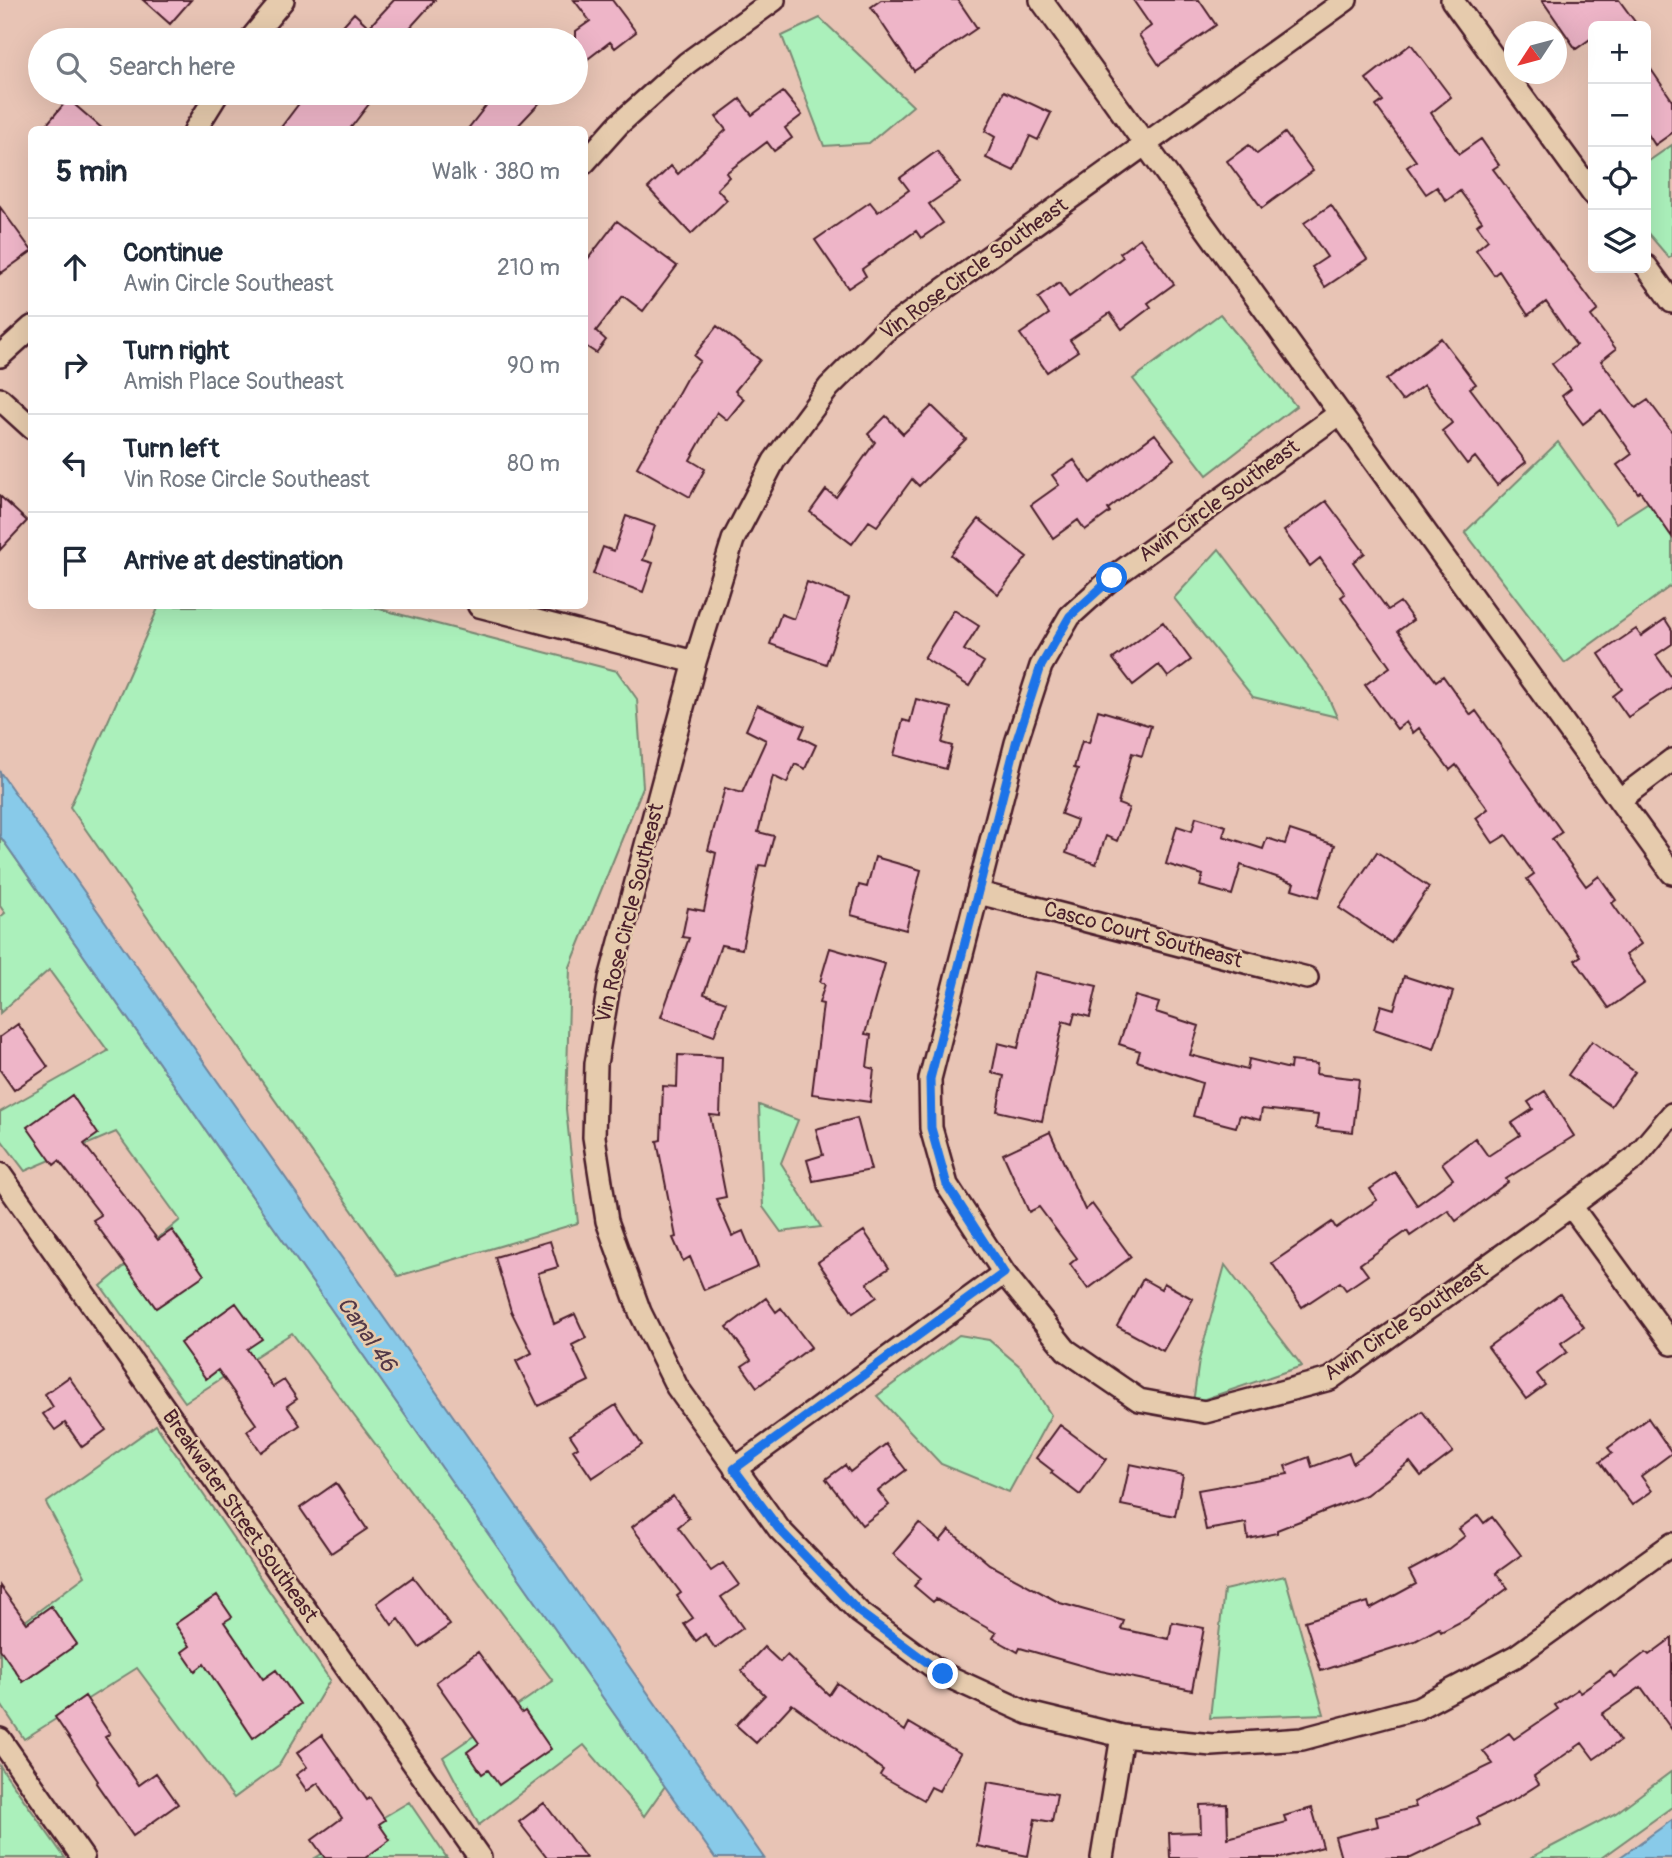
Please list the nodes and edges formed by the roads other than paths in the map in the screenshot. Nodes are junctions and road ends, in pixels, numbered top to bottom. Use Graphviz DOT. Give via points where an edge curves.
graph roads {
  1 [pos="283,0"];
  2 [pos="774,0"];
  3 [pos="1041,0"];
  4 [pos="1346,0"];
  5 [pos="1452,0"];
  6 [pos="260,28"];
  7 [pos="211,105"];
  8 [pos="197,126"];
  9 [pos="1145,145"];
  10 [pos="588,159"];
  11 [pos="1588,187"];
  12 [pos="1651,273"];
  13 [pos="1672,302"];
  14 [pos="28,331"];
  15 [pos="0,356"];
  16 [pos="0,399"];
  17 [pos="1340,412"];
  18 [pos="28,424"];
  19 [pos="491,609"];
  20 [pos="695,662"];
  21 [pos="1672,760"];
  22 [pos="1619,800"];
  23 [pos="1672,873"];
  24 [pos="979,892"];
  25 [pos="1307,978"];
  26 [pos="1672,1114"];
  27 [pos="0,1174"];
  28 [pos="1571,1206"];
  29 [pos="1004,1273"];
  30 [pos="1672,1344"];
  31 [pos="734,1469"];
  32 [pos="1672,1544"];
  33 [pos="1122,1736"];
  34 [pos="0,1739"];
  35 [pos="83,1858"];
  36 [pos="480,1858"];
  37 [pos="1102,1858"];
  1 -- 6 [label="street"];
  2 -- 10 [label="street" via="687,63"];
  3 -- 9 [label="street"];
  4 -- 9 [label="street, Vin Rose Circle Southeast"];
  5 -- 11 [label="street"];
  7 -- 8 [label="street"];
  9 -- 17 [label="street"];
  9 -- 20 [label="street, Vin Rose Circle Southeast" via="884,332 829,387 774,461 733,540"];
  12 -- 13 [label="street"];
  14 -- 15 [label="street"];
  16 -- 18 [label="street"];
  17 -- 22 [label="street"];
  17 -- 24 [label="street, Awin Circle Southeast" via="1112,578 1070,616 1041,666 1016,743"];
  19 -- 20 [label="street"];
  20 -- 31 [label="street, Vin Rose Circle Southeast" via="610,979 596,1064 594,1137 607,1221 640,1312 677,1387"];
  21 -- 22 [label="street"];
  22 -- 23 [label="street"];
  24 -- 25 [label="street, Casco Court Southeast"];
  24 -- 29 [label="street, Awin Circle Southeast" via="930,1079 931,1128 947,1185"];
  26 -- 28 [label="street, Awin Circle Southeast" via="1634,1158"];
  27 -- 36 [label="street, Breakwater Street Southeast"];
  28 -- 29 [label="street, Awin Circle Southeast" via="1330,1379 1205,1412 1139,1400 1066,1350"];
  28 -- 30 [label="street"];
  29 -- 31 [label="street"];
  31 -- 33 [label="street, Vin Rose Circle Southeast" via="779,1529 859,1612 943,1674 1028,1713"];
  32 -- 33 [label="street, Vin Rose Circle Southeast" via="1516,1656 1418,1708 1302,1739 1212,1745"];
  33 -- 37 [label="street"];
  34 -- 35 [label="street"];
}
